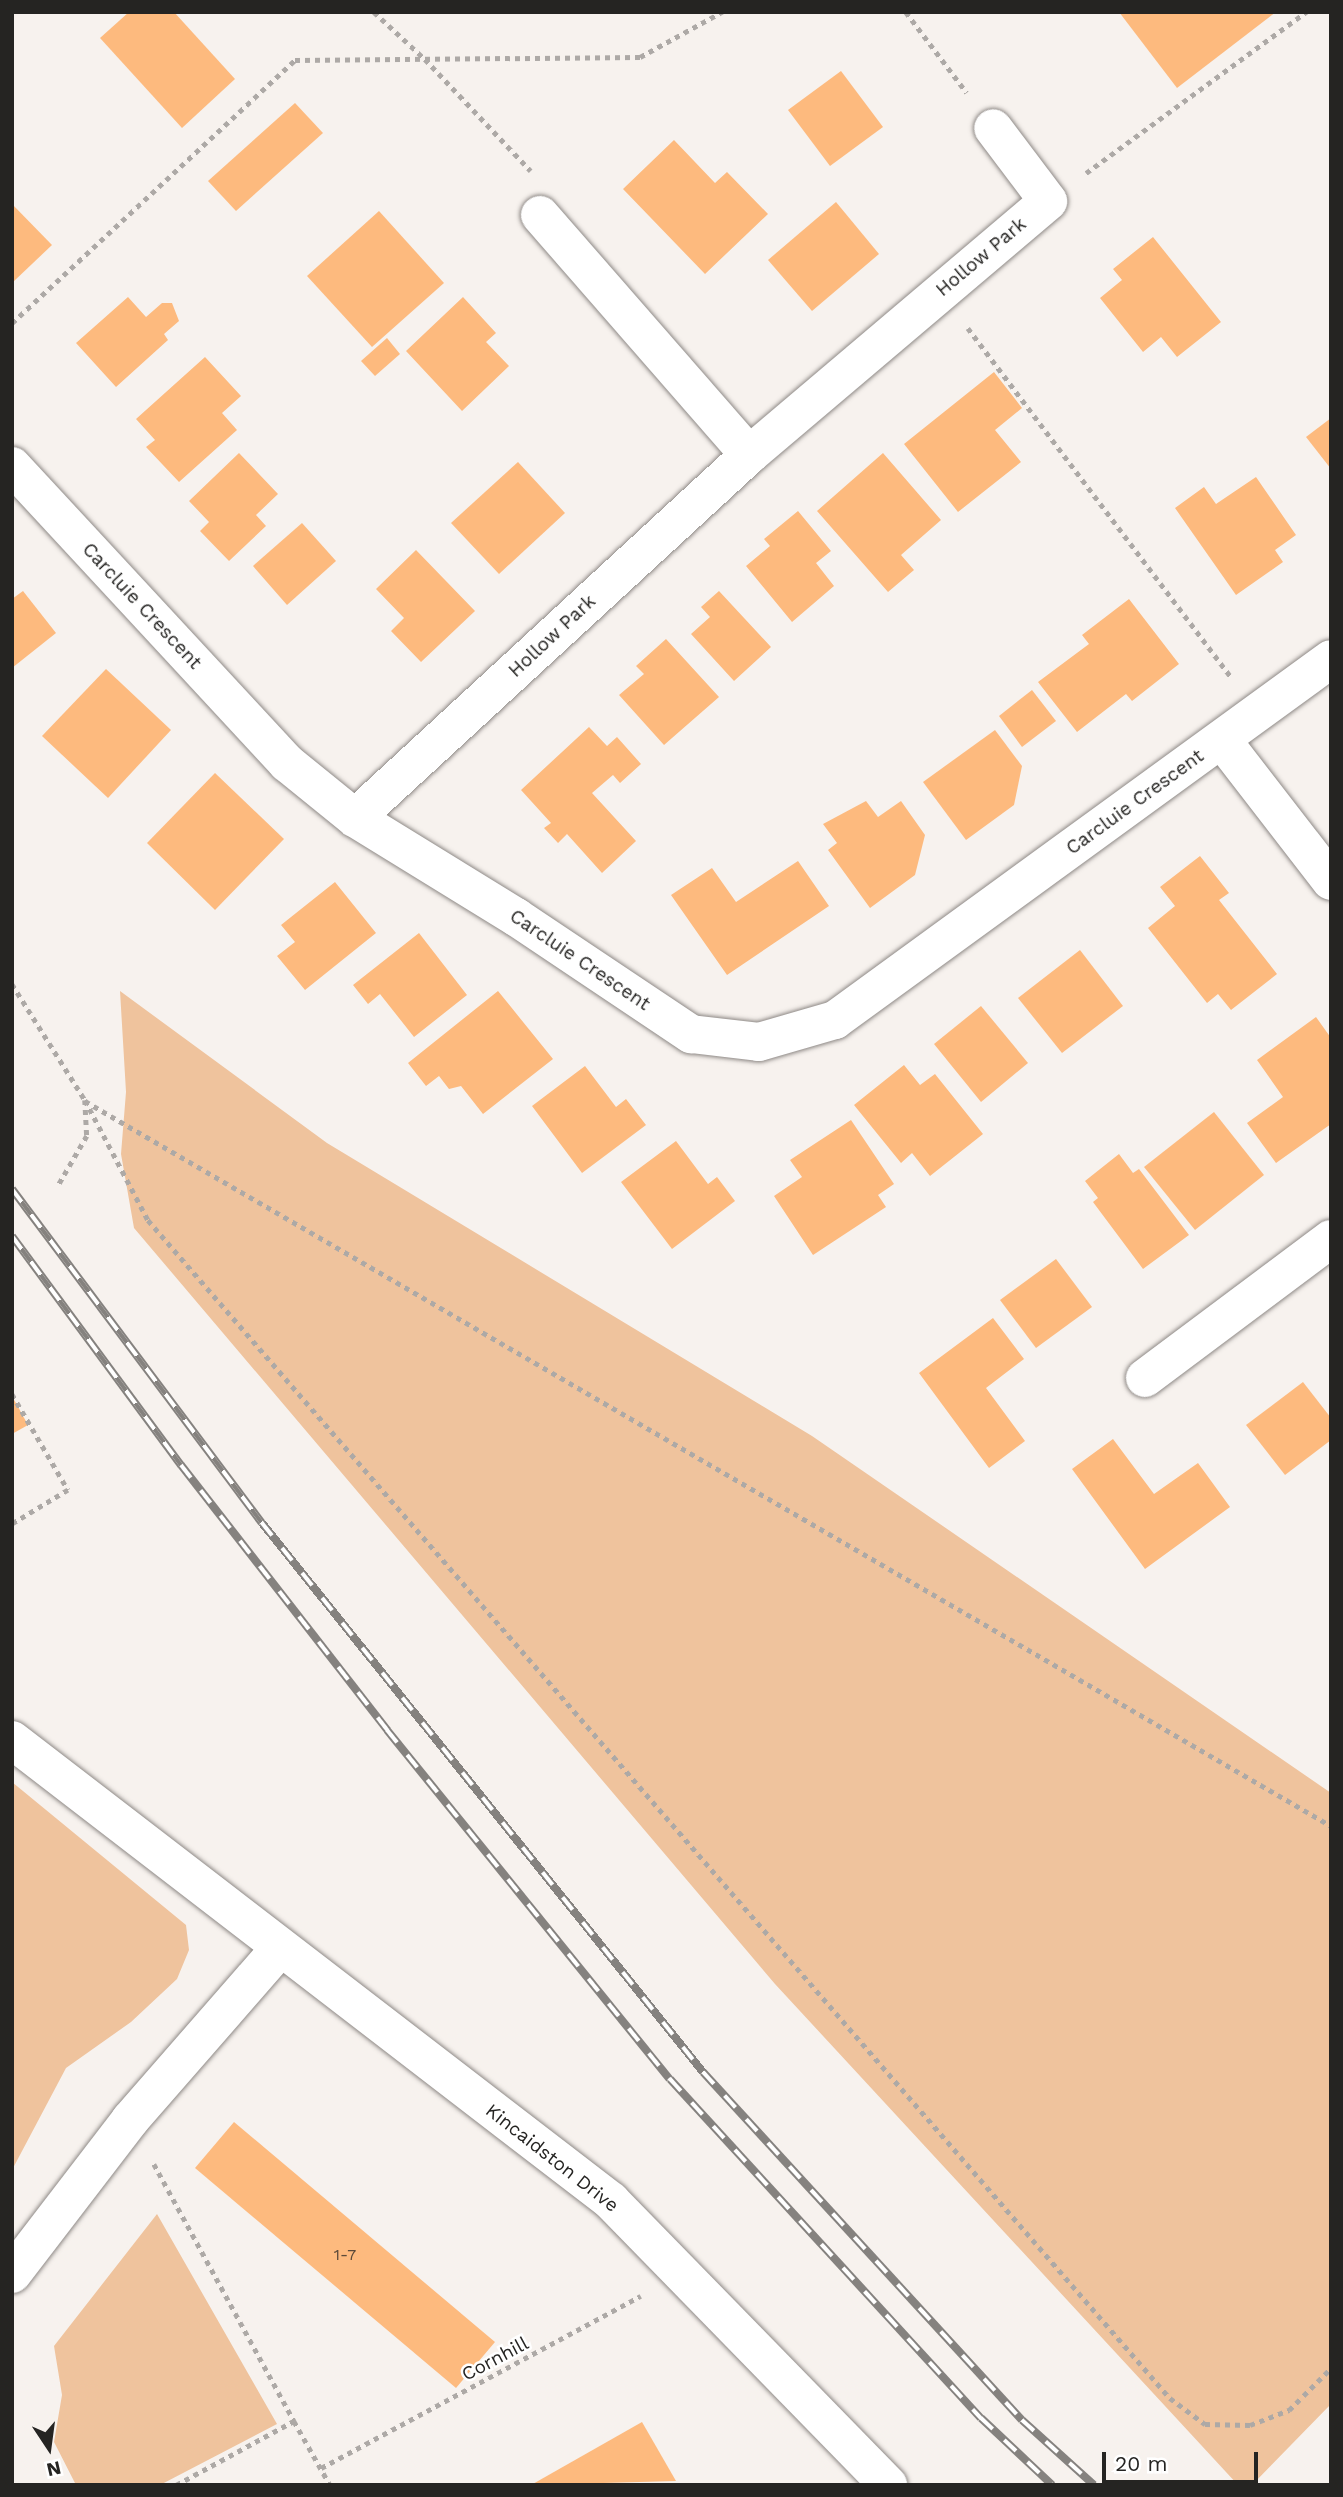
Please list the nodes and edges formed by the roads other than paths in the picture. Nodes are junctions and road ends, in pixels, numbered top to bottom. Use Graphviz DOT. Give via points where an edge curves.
graph roads {
  1 [pos="993,128"];
  2 [pos="540,215"];
  3 [pos="749,454"];
  4 [pos="12,466"];
  5 [pos="1331,659"];
  6 [pos="1222,740"];
  7 [pos="355,818"];
  8 [pos="1331,881"];
  9 [pos="1331,1239"];
  10 [pos="1145,1378"];
  11 [pos="12,1740"];
  12 [pos="279,1949"];
  13 [pos="12,2273"];
  14 [pos="888,2485"];
  1 -- 3 [label="street, Hollow Park" via="1048,201"];
  2 -- 3 [label="street"];
  3 -- 7 [label="street, Hollow Park"];
  4 -- 7 [label="street, Carcluie Crescent" via="287,763"];
  5 -- 6 [label="street, Carcluie Crescent"];
  6 -- 7 [label="street, Carcluie Crescent" via="835,1020 759,1042 691,1034 516,917"];
  6 -- 8 [label="street"];
  9 -- 10 [label="street"];
  11 -- 12 [label="street, Kincaidston Drive"];
  12 -- 13 [label="street" via="130,2120"];
  12 -- 14 [label="street, Kincaidston Drive" via="611,2201"];
}
